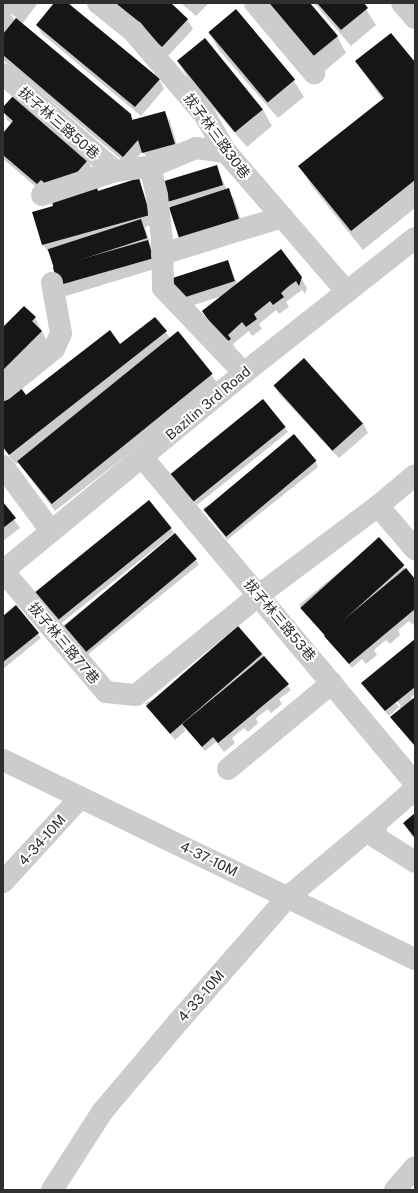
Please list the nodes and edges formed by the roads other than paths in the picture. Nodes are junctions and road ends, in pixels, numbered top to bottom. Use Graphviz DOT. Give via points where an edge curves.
graph roads {
  1 [pos="98,3"];
  2 [pos="255,3"];
  3 [pos="402,3"];
  4 [pos="415,18"];
  5 [pos="314,73"];
  6 [pos="3,74"];
  7 [pos="226,152"];
  8 [pos="150,168"];
  9 [pos="115,172"];
  10 [pos="42,195"];
  11 [pos="282,217"];
  12 [pos="415,238"];
  13 [pos="162,254"];
  14 [pos="52,283"];
  15 [pos="346,292"];
  16 [pos="244,373"];
  17 [pos="3,390"];
  18 [pos="143,458"];
  19 [pos="3,466"];
  20 [pos="415,475"];
  21 [pos="378,506"];
  22 [pos="51,531"];
  23 [pos="415,548"];
  24 [pos="3,571"];
  25 [pos="259,595"];
  26 [pos="332,683"];
  27 [pos="3,760"];
  28 [pos="228,769"];
  29 [pos="415,783"];
  30 [pos="415,789"];
  31 [pos="81,797"];
  32 [pos="375,824"];
  33 [pos="415,862"];
  34 [pos="3,882"];
  35 [pos="288,897"];
  36 [pos="415,959"];
  37 [pos="415,1167"];
  38 [pos="52,1190"];
  39 [pos="394,1190"];
  1 -- 7 [label="street, 拔子林三路30巷" via="133,31 204,114"];
  2 -- 5 [label="street"];
  3 -- 4 [label="street"];
  6 -- 9 [label="street, 拔子林三路50巷"];
  7 -- 8 [label="street" via="196,148"];
  7 -- 11 [label="street, 拔子林三路30巷"];
  8 -- 9 [label="street"];
  8 -- 13 [label="street" via="157,196"];
  9 -- 10 [label="street"];
  11 -- 13 [label="street"];
  11 -- 15 [label="street, 拔子林三路30巷"];
  12 -- 15 [label="street, Bazilin 3rd Road"];
  13 -- 16 [label="street" via="163,288"];
  14 -- 17 [label="street" via="61,333 54,349"];
  15 -- 16 [label="street, Bazilin 3rd Road"];
  16 -- 18 [label="street, Bazilin 3rd Road"];
  18 -- 22 [label="street, Bazilin 3rd Road"];
  18 -- 25 [label="street, 拔子林三路53巷"];
  19 -- 22 [label="street"];
  20 -- 21 [label="street"];
  21 -- 23 [label="street"];
  21 -- 25 [label="street"];
  22 -- 24 [label="street, Bazilin 3rd Road"];
  24 -- 25 [label="street, 拔子林三路77巷" via="106,692 136,695"];
  25 -- 26 [label="street, 拔子林三路53巷"];
  26 -- 28 [label="street"];
  26 -- 29 [label="street, 拔子林三路53巷"];
  27 -- 31 [label="street, 4-37-10M"];
  30 -- 32 [label="street"];
  31 -- 34 [label="street, 4-34-10M"];
  31 -- 35 [label="street, 4-37-10M"];
  32 -- 33 [label="street" via="377,838"];
  32 -- 35 [label="street, 4-33-10M"];
  35 -- 36 [label="street, 4-37-10M"];
  35 -- 38 [label="street, 4-33-10M" via="102,1112"];
  37 -- 39 [label="street"];
}
